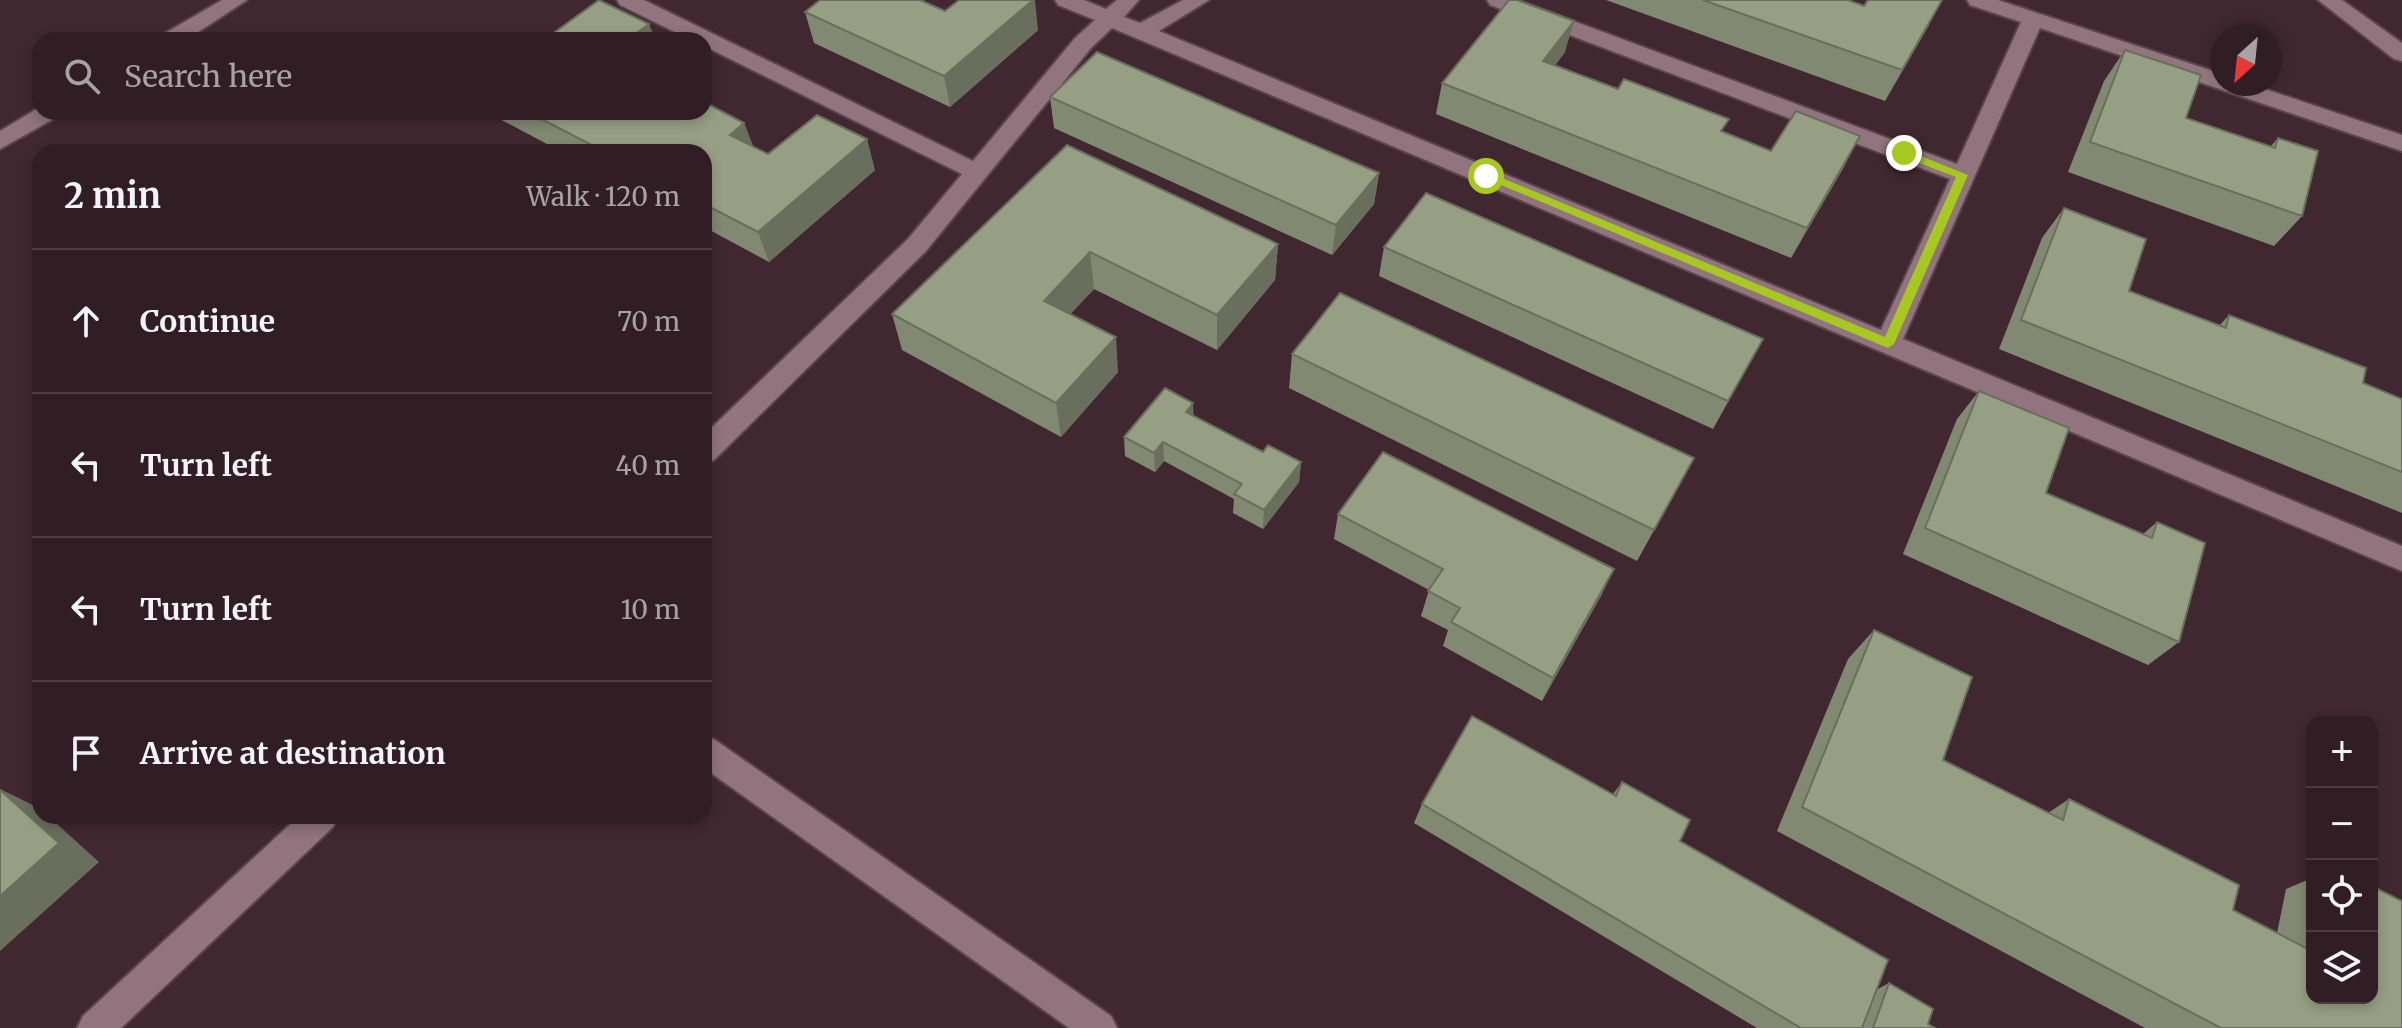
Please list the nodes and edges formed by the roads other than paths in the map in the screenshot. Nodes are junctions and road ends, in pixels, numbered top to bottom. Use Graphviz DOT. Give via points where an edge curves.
graph roads {
  1 [pos="237,0"];
  2 [pos="627,0"];
  3 [pos="1065,0"];
  4 [pos="1129,0"];
  5 [pos="1199,0"];
  6 [pos="1497,0"];
  7 [pos="1977,0"];
  8 [pos="2328,0"];
  9 [pos="1109,18"];
  10 [pos="2033,19"];
  11 [pos="183,32"];
  12 [pos="692,32"];
  13 [pos="1141,32"];
  14 [pos="712,42"];
  15 [pos="2402,54"];
  16 [pos="2210,78"];
  17 [pos="2263,96"];
  18 [pos="35,120"];
  19 [pos="0,141"];
  20 [pos="2402,143"];
  21 [pos="977,172"];
  22 [pos="1963,175"];
  23 [pos="1888,344"];
  24 [pos="712,444"];
  25 [pos="2402,559"];
  26 [pos="712,756"];
  27 [pos="313,824"];
  28 [pos="95,1028"];
  29 [pos="1099,1028"];
  1 -- 11 [label="lane"];
  2 -- 12 [label="lane"];
  3 -- 9 [label="lane"];
  4 -- 9 [label="lane"];
  5 -- 13 [label="lane"];
  6 -- 22 [label="lane"];
  7 -- 10 [label="lane"];
  8 -- 15 [label="lane"];
  9 -- 13 [label="lane"];
  9 -- 21 [label="lane"];
  10 -- 16 [label="lane"];
  10 -- 22 [label="lane"];
  13 -- 23 [label="lane"];
  14 -- 21 [label="lane"];
  17 -- 20 [label="lane"];
  18 -- 19 [label="lane"];
  21 -- 24 [label="lane" via="917,245"];
  22 -- 23 [label="lane"];
  23 -- 25 [label="lane"];
  26 -- 29 [label="lane"];
  27 -- 28 [label="lane"];
}
